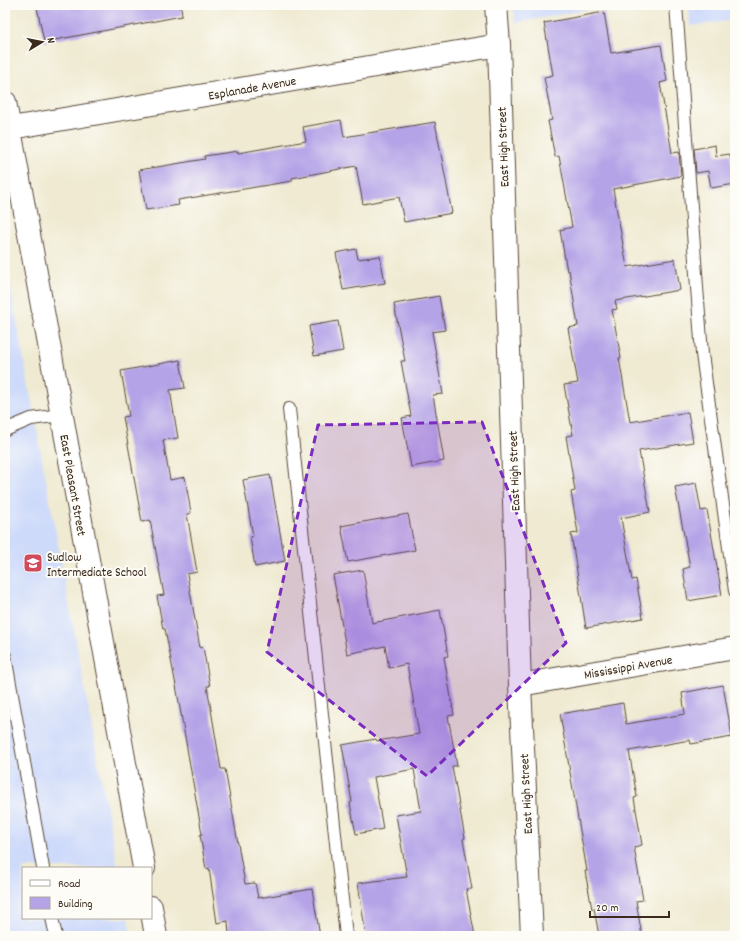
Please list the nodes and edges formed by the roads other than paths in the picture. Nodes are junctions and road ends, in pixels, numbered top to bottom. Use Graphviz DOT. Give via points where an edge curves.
graph roads {
  1 [pos="496,5"];
  2 [pos="676,5"];
  3 [pos="499,45"];
  4 [pos="5,102"];
  5 [pos="7,128"];
  6 [pos="289,409"];
  7 [pos="61,415"];
  8 [pos="5,430"];
  9 [pos="735,591"];
  10 [pos="735,648"];
  11 [pos="5,656"];
  12 [pos="520,685"];
  13 [pos="43,867"];
  14 [pos="144,867"];
  15 [pos="152,913"];
  16 [pos="52,919"];
  17 [pos="56,936"];
  18 [pos="156,936"];
  19 [pos="346,936"];
  20 [pos="532,936"];
  1 -- 3 [label="street, East High Street"];
  2 -- 9 [label="lane" via="702,354"];
  3 -- 5 [label="street, Esplanade Avenue"];
  3 -- 12 [label="street, East High Street"];
  4 -- 5 [label="street, East Pleasant Street"];
  5 -- 7 [label="street, East Pleasant Street"];
  6 -- 19 [label="lane"];
  7 -- 8 [label="lane" via="31,419"];
  7 -- 14 [label="street, East Pleasant Street"];
  10 -- 12 [label="street, Mississippi Avenue"];
  11 -- 13 [label="lane"];
  12 -- 20 [label="street, East High Street"];
  15 -- 18 [label="street"];
  16 -- 17 [label="lane"];
}
